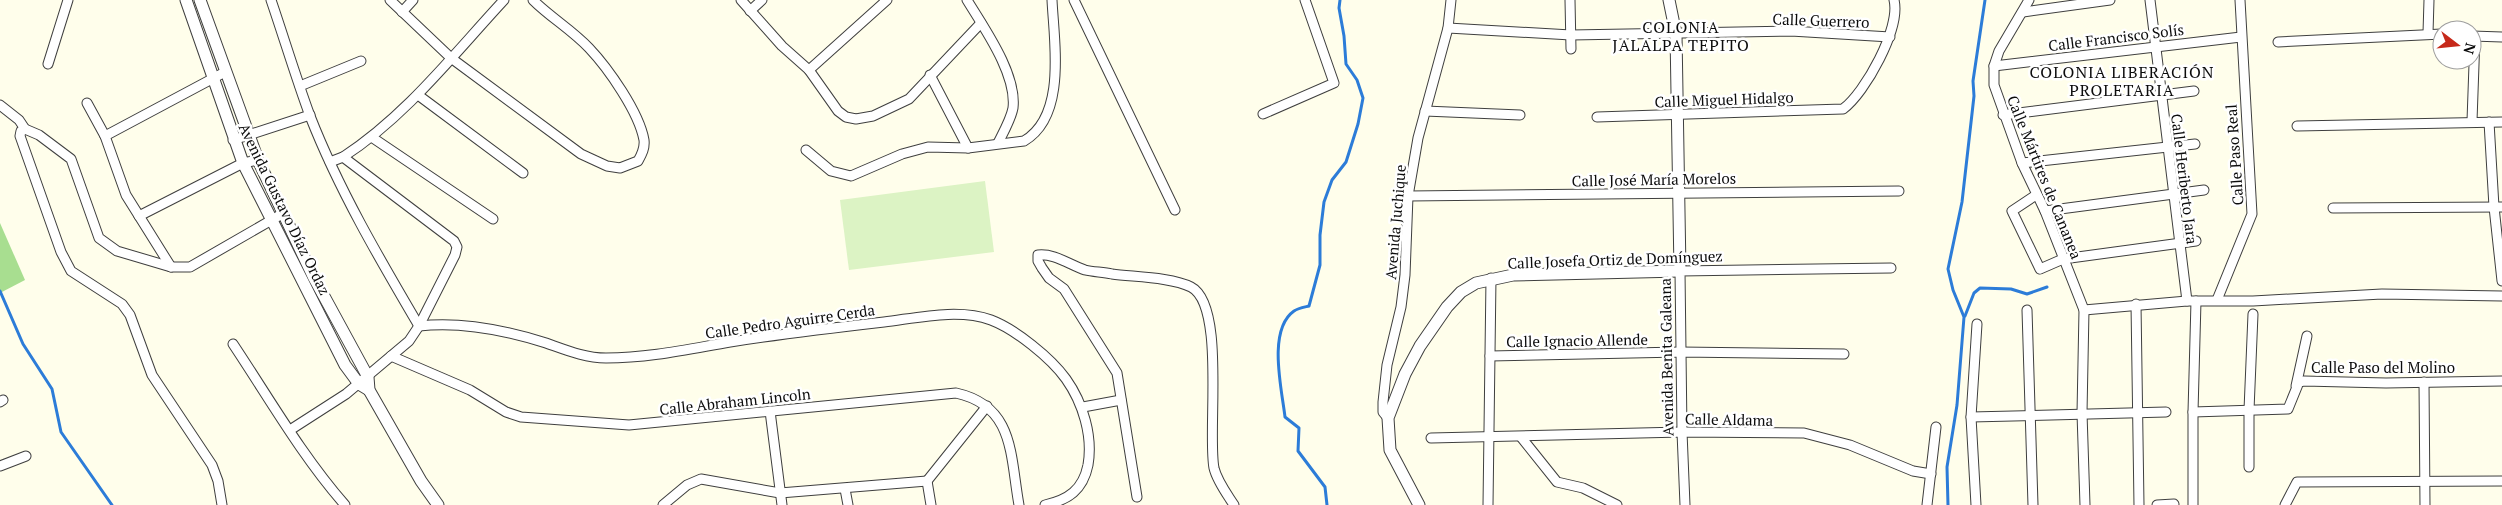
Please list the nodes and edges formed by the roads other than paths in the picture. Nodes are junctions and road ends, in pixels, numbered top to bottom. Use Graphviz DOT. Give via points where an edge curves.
graph roads {
  1 [pos="67,0"];
  2 [pos="186,0"];
  3 [pos="200,0"];
  4 [pos="271,0"];
  5 [pos="390,0"];
  6 [pos="413,0"];
  7 [pos="504,0"];
  8 [pos="533,0"];
  9 [pos="741,0"];
  10 [pos="762,0"];
  11 [pos="887,0"];
  12 [pos="967,0"];
  13 [pos="1052,0"];
  14 [pos="1074,0"];
  15 [pos="1305,0"];
  16 [pos="1451,0"];
  17 [pos="1570,0"];
  18 [pos="1669,0"];
  19 [pos="1894,0"];
  20 [pos="2029,0"];
  21 [pos="2110,0"];
  22 [pos="2150,0"];
  23 [pos="2240,0"];
  24 [pos="2428,0"];
  25 [pos="750,11"];
  26 [pos="402,12"];
  27 [pos="2022,12"];
  28 [pos="981,23"];
  29 [pos="1448,28"];
  30 [pos="2428,33"];
  31 [pos="2432,33"];
  32 [pos="1676,34"];
  33 [pos="1571,35"];
  34 [pos="2241,36"];
  35 [pos="1890,37"];
  36 [pos="2482,37"];
  37 [pos="2502,38"];
  38 [pos="2278,42"];
  39 [pos="2156,45"];
  40 [pos="1571,48"];
  41 [pos="451,58"];
  42 [pos="361,61"];
  43 [pos="48,64"];
  44 [pos="1994,66"];
  45 [pos="809,70"];
  46 [pos="2473,70"];
  47 [pos="225,72"];
  48 [pos="930,75"];
  49 [pos="212,78"];
  50 [pos="300,86"];
  51 [pos="2194,91"];
  52 [pos="2161,95"];
  53 [pos="418,96"];
  54 [pos="87,103"];
  55 [pos="0,105"];
  56 [pos="1425,111"];
  57 [pos="1263,114"];
  58 [pos="310,115"];
  59 [pos="1520,115"];
  60 [pos="1678,115"];
  61 [pos="2003,115"];
  62 [pos="1597,117"];
  63 [pos="2472,121"];
  64 [pos="2489,122"];
  65 [pos="2502,122"];
  66 [pos="2297,126"];
  67 [pos="25,129"];
  68 [pos="248,135"];
  69 [pos="105,136"];
  70 [pos="372,138"];
  71 [pos="233,140"];
  72 [pos="998,143"];
  73 [pos="2195,144"];
  74 [pos="2167,147"];
  75 [pos="968,148"];
  76 [pos="806,150"];
  77 [pos="343,157"];
  78 [pos="258,160"];
  79 [pos="330,162"];
  80 [pos="243,163"];
  81 [pos="2022,163"];
  82 [pos="523,174"];
  83 [pos="2204,190"];
  84 [pos="1899,191"];
  85 [pos="1678,193"];
  86 [pos="2172,194"];
  87 [pos="2036,195"];
  88 [pos="1408,196"];
  89 [pos="2498,207"];
  90 [pos="2333,208"];
  91 [pos="1175,210"];
  92 [pos="2045,211"];
  93 [pos="282,214"];
  94 [pos="139,216"];
  95 [pos="493,219"];
  96 [pos="270,221"];
  97 [pos="2196,242"];
  98 [pos="2179,243"];
  99 [pos="2063,259"];
  100 [pos="171,266"];
  101 [pos="1891,268"];
  102 [pos="1680,271"];
  103 [pos="1491,278"];
  104 [pos="2502,281"];
  105 [pos="2502,296"];
  106 [pos="2217,300"];
  107 [pos="2192,301"];
  108 [pos="2136,304"];
  109 [pos="2027,310"];
  110 [pos="2084,310"];
  111 [pos="2253,314"];
  112 [pos="1977,324"];
  113 [pos="419,326"];
  114 [pos="2307,336"];
  115 [pos="233,344"];
  116 [pos="1680,352"];
  117 [pos="1844,354"];
  118 [pos="391,356"];
  119 [pos="1490,356"];
  120 [pos="363,380"];
  121 [pos="2502,381"];
  122 [pos="2424,382"];
  123 [pos="2296,386"];
  124 [pos="1121,400"];
  125 [pos="987,406"];
  126 [pos="1083,407"];
  127 [pos="2249,410"];
  128 [pos="770,411"];
  129 [pos="2139,412"];
  130 [pos="2166,412"];
  131 [pos="2193,412"];
  132 [pos="2082,413"];
  133 [pos="2029,415"];
  134 [pos="1972,417"];
  135 [pos="1388,418"];
  136 [pos="1936,427"];
  137 [pos="290,430"];
  138 [pos="1682,432"];
  139 [pos="1490,437"];
  140 [pos="1521,437"];
  141 [pos="1431,438"];
  142 [pos="26,456"];
  143 [pos="0,466"];
  144 [pos="2249,467"];
  145 [pos="1931,474"];
  146 [pos="928,481"];
  147 [pos="2502,481"];
  148 [pos="2424,482"];
  149 [pos="845,488"];
  150 [pos="780,494"];
  151 [pos="1137,497"];
  152 [pos="2084,504"];
  153 [pos="2174,504"];
  154 [pos="2193,504"];
  155 [pos="222,505"];
  156 [pos="345,505"];
  157 [pos="438,505"];
  158 [pos="663,505"];
  159 [pos="782,505"];
  160 [pos="848,505"];
  161 [pos="931,505"];
  162 [pos="1020,505"];
  163 [pos="1045,505"];
  164 [pos="1234,505"];
  165 [pos="1419,505"];
  166 [pos="1488,505"];
  167 [pos="1617,505"];
  168 [pos="1685,505"];
  169 [pos="1927,505"];
  170 [pos="1976,505"];
  171 [pos="2034,505"];
  172 [pos="2140,505"];
  173 [pos="2157,505"];
  174 [pos="2285,505"];
  175 [pos="2425,505"];
  1 -- 43 [label="street"];
  2 -- 49 [label="street, Avenida Gustavo Díaz Ordaz"];
  3 -- 47 [label="street, Avenida Gustavo Díaz Ordaz"];
  4 -- 50 [label="street"];
  5 -- 26 [label="street"];
  6 -- 26 [label="street"];
  7 -- 41 [label="street"];
  8 -- 41 [label="street" via="589,48 609,74 641,129 643,152 638,161 620,168 607,166 581,154"];
  9 -- 25 [label="street"];
  10 -- 25 [label="street"];
  11 -- 45 [label="street"];
  12 -- 28 [label="street"];
  13 -- 72 [label="street" via="1056,80 1049,108 1042,125 1031,137 1024,141"];
  14 -- 91 [label="street"];
  15 -- 57 [label="street" via="1334,83"];
  16 -- 29 [label="street, Avenida Juchique"];
  17 -- 33 [label="street"];
  18 -- 32 [label="street, Avenida Benita Galeana"];
  19 -- 35 [label="street"];
  20 -- 27 [label="street, Calle Mártires de Cananea"];
  21 -- 27 [label="street"];
  22 -- 39 [label="street, Calle Heriberto Jara"];
  23 -- 34 [label="street, Calle Paso Real"];
  24 -- 30 [label="street"];
  25 -- 45 [label="street"];
  26 -- 41 [label="street"];
  27 -- 44 [label="street, Calle Mártires de Cananea"];
  28 -- 48 [label="street"];
  28 -- 72 [label="street" via="995,45 1013,98 1013,109"];
  29 -- 33 [label="street, Calle Guerrero"];
  29 -- 56 [label="street, Avenida Juchique"];
  30 -- 31 [label="street"];
  30 -- 38 [label="street"];
  32 -- 33 [label="street, Calle Guerrero"];
  32 -- 35 [label="street, Calle Guerrero" via="1791,31"];
  32 -- 60 [label="street, Avenida Benita Galeana"];
  33 -- 40 [label="street"];
  34 -- 39 [label="street, Calle Francisco Solís"];
  34 -- 106 [label="street, Calle Paso Real" via="2252,214"];
  35 -- 60 [label="street, Calle Miguel Hidalgo" via="1851,103 1843,109"];
  36 -- 37 [label="street"];
  39 -- 44 [label="street, Calle Francisco Solís"];
  39 -- 52 [label="street, Calle Heriberto Jara"];
  41 -- 53 [label="street"];
  42 -- 50 [label="street"];
  44 -- 61 [label="street, Calle Mártires de Cananea" via="1994,85"];
  45 -- 48 [label="street" via="838,111 856,119 873,116 909,99"];
  46 -- 63 [label="street"];
  47 -- 49 [label="street"];
  47 -- 68 [label="street, Avenida Gustavo Díaz Ordaz"];
  48 -- 75 [label="street"];
  49 -- 69 [label="street"];
  49 -- 71 [label="street, Avenida Gustavo Díaz Ordaz"];
  50 -- 58 [label="street"];
  51 -- 52 [label="street"];
  52 -- 61 [label="street"];
  52 -- 74 [label="street, Calle Heriberto Jara"];
  53 -- 70 [label="street"];
  53 -- 82 [label="street"];
  54 -- 69 [label="street"];
  55 -- 67 [label="street"];
  56 -- 59 [label="street"];
  56 -- 88 [label="street, Avenida Juchique"];
  58 -- 68 [label="street"];
  58 -- 79 [label="street"];
  60 -- 62 [label="street, Calle Miguel Hidalgo"];
  60 -- 85 [label="street, Avenida Benita Galeana"];
  61 -- 81 [label="street, Calle Mártires de Cananea"];
  63 -- 64 [label="street"];
  63 -- 66 [label="street"];
  64 -- 65 [label="street"];
  64 -- 89 [label="street"];
  67 -- 100 [label="street" via="39,135 70,158 99,238 106,245 134,257"];
  67 -- 155 [label="street" via="20,136 71,271 122,304 130,315 152,375 212,465"];
  68 -- 71 [label="street"];
  68 -- 78 [label="street, Avenida Gustavo Díaz Ordaz"];
  69 -- 94 [label="street" via="126,196"];
  70 -- 77 [label="street"];
  70 -- 95 [label="street"];
  71 -- 80 [label="street, Avenida Gustavo Díaz Ordaz"];
  72 -- 75 [label="street"];
  73 -- 74 [label="street"];
  74 -- 81 [label="street"];
  74 -- 86 [label="street, Calle Heriberto Jara"];
  75 -- 76 [label="street" via="928,147 902,154 851,176 831,171"];
  77 -- 79 [label="street"];
  77 -- 113 [label="street" via="454,241 457,247"];
  78 -- 80 [label="street"];
  78 -- 93 [label="street, Avenida Gustavo Díaz Ordaz"];
  79 -- 113 [label="street" via="362,229"];
  80 -- 94 [label="street"];
  80 -- 96 [label="street, Avenida Gustavo Díaz Ordaz"];
  81 -- 87 [label="street, Calle Mártires de Cananea"];
  83 -- 86 [label="street"];
  84 -- 85 [label="street, Calle José María Morelos"];
  85 -- 88 [label="street, Calle José María Morelos"];
  85 -- 102 [label="street, Avenida Benita Galeana"];
  86 -- 92 [label="street"];
  86 -- 98 [label="street, Calle Heriberto Jara"];
  87 -- 92 [label="street, Calle Mártires de Cananea"];
  87 -- 99 [label="street" via="2012,211 2040,269"];
  88 -- 135 [label="street, Avenida Juchique" via="1401,308 1387,365 1383,402 1383,412"];
  89 -- 90 [label="street"];
  89 -- 104 [label="street"];
  92 -- 99 [label="street, Calle Mártires de Cananea"];
  93 -- 96 [label="street"];
  93 -- 120 [label="street, Avenida Gustavo Díaz Ordaz"];
  94 -- 100 [label="street"];
  96 -- 100 [label="street" via="190,267"];
  96 -- 120 [label="street, Avenida Gustavo Díaz Ordaz" via="345,365"];
  97 -- 98 [label="street"];
  98 -- 99 [label="street"];
  98 -- 107 [label="street, Calle Heriberto Jara"];
  99 -- 110 [label="street, Calle Mártires de Cananea"];
  101 -- 102 [label="street, Calle Josefa Ortiz de Domínguez"];
  102 -- 103 [label="street, Calle Josefa Ortiz de Domínguez"];
  102 -- 116 [label="street, Avenida Benita Galeana"];
  103 -- 119 [label="street"];
  103 -- 135 [label="street, Calle Josefa Ortiz de Domínguez" via="1461,292 1432,327 1405,374"];
  105 -- 106 [label="street" via="2382,294"];
  106 -- 107 [label="street"];
  107 -- 108 [label="street"];
  107 -- 131 [label="street, Calle Heriberto Jara"];
  108 -- 110 [label="street"];
  108 -- 129 [label="street"];
  109 -- 133 [label="street"];
  110 -- 132 [label="street"];
  111 -- 127 [label="street"];
  112 -- 134 [label="street"];
  113 -- 118 [label="street" via="409,341"];
  113 -- 126 [label="street, Calle Pedro Aguirre Cerda" via="464,324 510,333 580,355 625,358 836,328 966,315 991,320 1010,330 1057,366"];
  114 -- 123 [label="street"];
  115 -- 137 [label="street"];
  116 -- 117 [label="street, Calle Ignacio Allende"];
  116 -- 119 [label="street, Calle Ignacio Allende"];
  116 -- 138 [label="street, Avenida Benita Galeana"];
  118 -- 120 [label="street"];
  118 -- 128 [label="street, Calle Abraham Lincoln" via="470,390 506,412 521,417 628,425"];
  119 -- 139 [label="street"];
  120 -- 137 [label="street"];
  120 -- 157 [label="street, Avenida Gustavo Díaz Ordaz"];
  121 -- 122 [label="street, Calle Paso del Molino"];
  122 -- 123 [label="street, Calle Paso del Molino" via="2304,381"];
  122 -- 148 [label="street"];
  123 -- 127 [label="street, Calle Paso del Molino" via="2288,409"];
  124 -- 126 [label="street"];
  124 -- 151 [label="street"];
  124 -- 164 [label="street" via="1117,373 1106,353 1064,289 1048,278 1038,254 1087,270 1176,282 1192,287 1201,298 1209,325 1214,372 1214,468"];
  125 -- 128 [label="street, Calle Abraham Lincoln" via="974,397 956,393"];
  125 -- 146 [label="street"];
  125 -- 162 [label="street, Calle Abraham Lincoln" via="997,415 1005,431"];
  126 -- 163 [label="street, Calle Pedro Aguirre Cerda" via="1089,451 1085,475 1069,498"];
  127 -- 131 [label="street, Calle Paso del Molino"];
  127 -- 144 [label="street"];
  128 -- 150 [label="street"];
  129 -- 130 [label="street"];
  129 -- 132 [label="street"];
  129 -- 172 [label="street"];
  131 -- 154 [label="street, Calle Heriberto Jara"];
  132 -- 133 [label="street"];
  132 -- 152 [label="street"];
  133 -- 134 [label="street"];
  133 -- 171 [label="street"];
  134 -- 170 [label="street"];
  135 -- 165 [label="street" via="1390,450"];
  136 -- 145 [label="street"];
  137 -- 156 [label="street"];
  138 -- 140 [label="street, Calle Aldama"];
  138 -- 145 [label="street, Calle Aldama" via="1804,434 1850,445 1913,471"];
  138 -- 168 [label="street, Avenida Benita Galeana"];
  139 -- 140 [label="street, Calle Aldama"];
  139 -- 141 [label="street, Calle Aldama"];
  139 -- 166 [label="street"];
  140 -- 167 [label="street" via="1557,482 1583,488"];
  142 -- 143 [label="street"];
  145 -- 169 [label="street"];
  146 -- 149 [label="street"];
  146 -- 161 [label="street"];
  147 -- 148 [label="street"];
  148 -- 174 [label="street" via="2297,482"];
  148 -- 175 [label="street"];
  149 -- 150 [label="street"];
  149 -- 160 [label="street"];
  150 -- 158 [label="street" via="701,479 687,485"];
  150 -- 159 [label="street"];
  153 -- 173 [label="street"];
}
